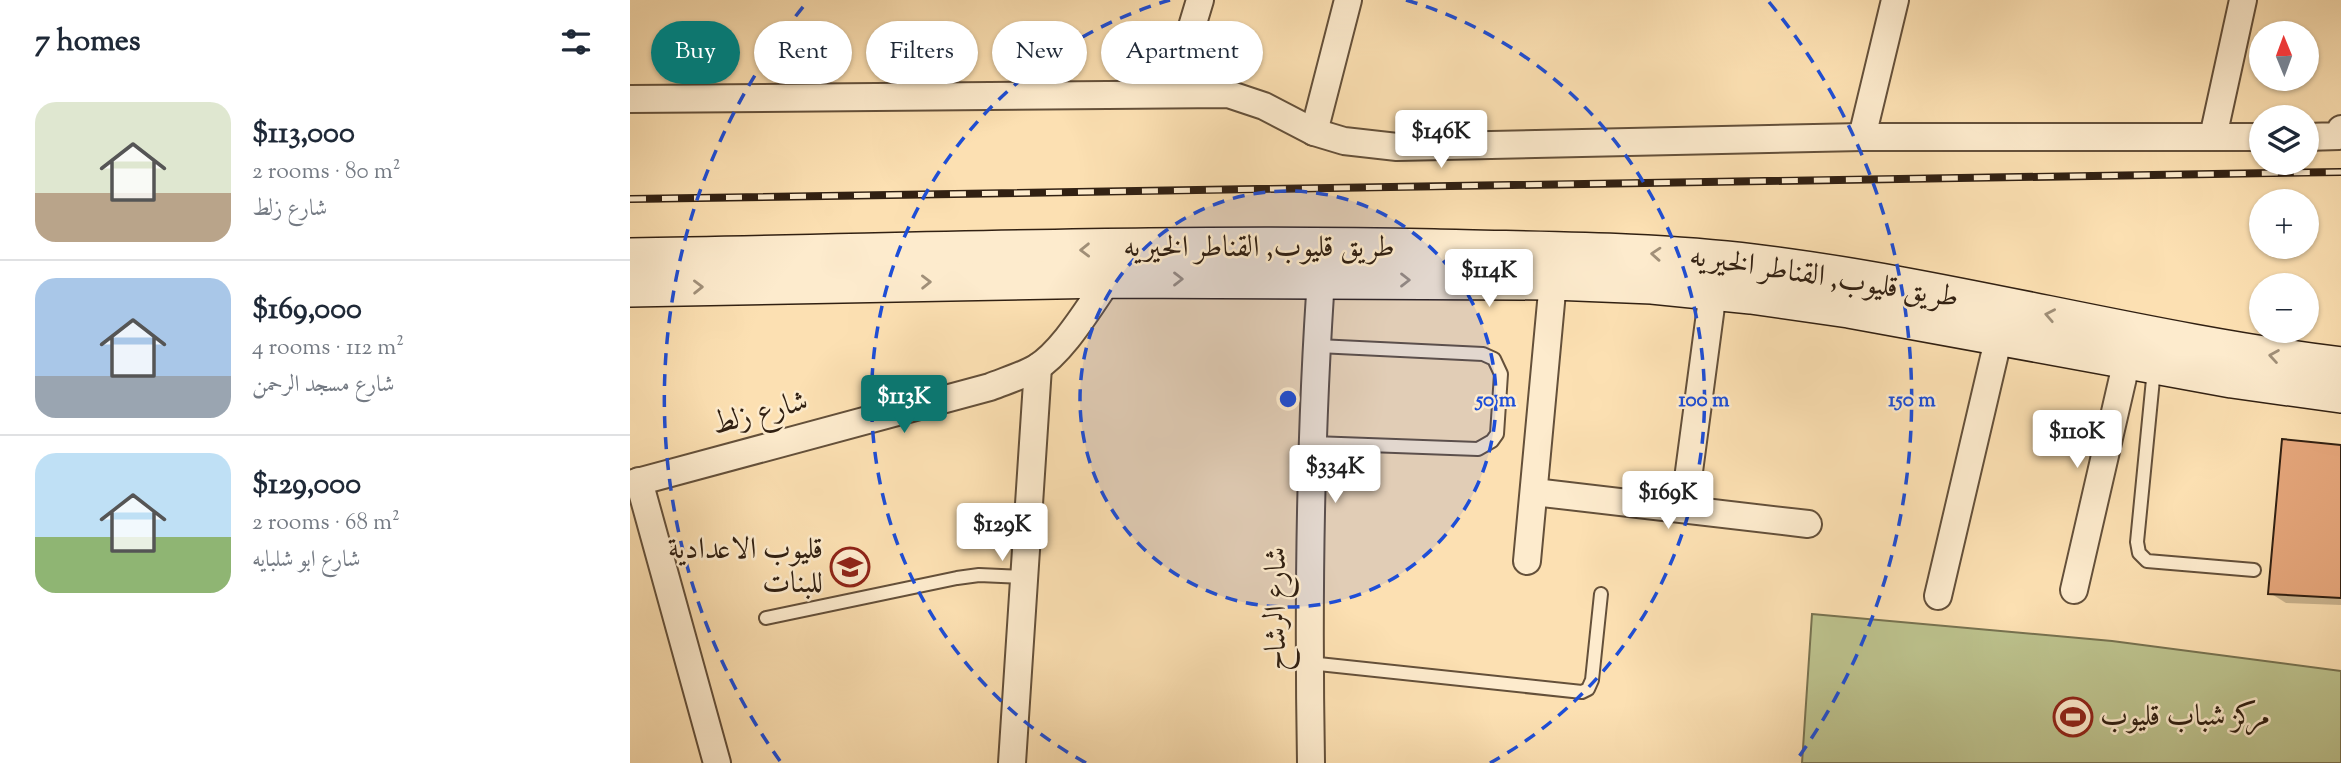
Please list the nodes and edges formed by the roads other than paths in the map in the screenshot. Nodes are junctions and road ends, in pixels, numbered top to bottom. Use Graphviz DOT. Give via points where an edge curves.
graph roads {
  1 [pos="1200,0"];
  2 [pos="1348,0"];
  3 [pos="1895,0"];
  4 [pos="2243,0"];
  5 [pos="1172,93"];
  6 [pos="630,99"];
  7 [pos="1314,132"];
  8 [pos="2340,134"];
  9 [pos="2319,135"];
  10 [pos="1862,137"];
  11 [pos="2213,137"];
  12 [pos="2249,137"];
  13 [pos="630,257"];
  14 [pos="1322,262"];
  15 [pos="1109,279"];
  16 [pos="1553,281"];
  17 [pos="630,288"];
  18 [pos="1713,291"];
  19 [pos="1999,336"];
  20 [pos="1318,346"];
  21 [pos="2140,363"];
  22 [pos="2341,366"];
  23 [pos="1038,367"];
  24 [pos="2341,394"];
  25 [pos="1313,443"];
  26 [pos="634,482"];
  27 [pos="1534,492"];
  28 [pos="1684,509"];
  29 [pos="1808,524"];
  30 [pos="1527,561"];
  31 [pos="2254,570"];
  32 [pos="1025,577"];
  33 [pos="2074,590"];
  34 [pos="1601,594"];
  35 [pos="1938,596"];
  36 [pos="766,618"];
  37 [pos="1309,663"];
  38 [pos="717,763"];
  39 [pos="1012,763"];
  40 [pos="1311,763"];
  1 -- 5 [label="street"];
  2 -- 7 [label="street"];
  3 -- 10 [label="street"];
  4 -- 11 [label="street"];
  5 -- 6 [label="street"];
  5 -- 7 [label="street" via="1228,94"];
  7 -- 10 [label="street" via="1344,141 1397,147"];
  8 -- 9 [label="street"];
  10 -- 11 [label="street"];
  11 -- 12 [label="street"];
  14 -- 13 [label="main road, طريق قليوب, القناطر الخيريه, one-way"];
  15 -- 14 [label="main road, طريق قليوب, القناطر الخيريه, one-way"];
  14 -- 16 [label="main road, طريق قليوب, القناطر الخيريه, one-way"];
  14 -- 20 [label="street, شارع الرشاح"];
  22 -- 14 [label="main road, طريق قليوب, القناطر الخيريه, one-way" via="1753,263 1655,254"];
  17 -- 15 [label="main road, طريق قليوب, القناطر الخيريه, one-way"];
  15 -- 23 [label="street, شارع زلط"];
  16 -- 18 [label="main road, طريق قليوب, القناطر الخيريه"];
  16 -- 27 [label="street"];
  18 -- 19 [label="main road, طريق قليوب, القناطر الخيريه"];
  18 -- 28 [label="street"];
  19 -- 21 [label="main road, طريق قليوب, القناطر الخيريه"];
  19 -- 35 [label="street"];
  20 -- 25 [label="street, شارع الرشاح"];
  20 -- 25 [label="lane" via="1483,354 1494,359 1502,374 1497,434 1478,449"];
  21 -- 24 [label="main road, طريق قليوب, القناطر الخيريه"];
  21 -- 31 [label="lane" via="2139,553 2147,561"];
  21 -- 33 [label="street"];
  23 -- 26 [label="street, شارع زلط" via="990,387"];
  23 -- 32 [label="street"];
  25 -- 37 [label="street, شارع الرشاح"];
  26 -- 38 [label="street"];
  27 -- 28 [label="street"];
  27 -- 30 [label="street"];
  28 -- 29 [label="street"];
  32 -- 36 [label="lane" via="945,579"];
  32 -- 39 [label="street"];
  34 -- 37 [label="lane" via="1592,680 1582,692"];
  37 -- 40 [label="street, شارع الرشاح"];
}
